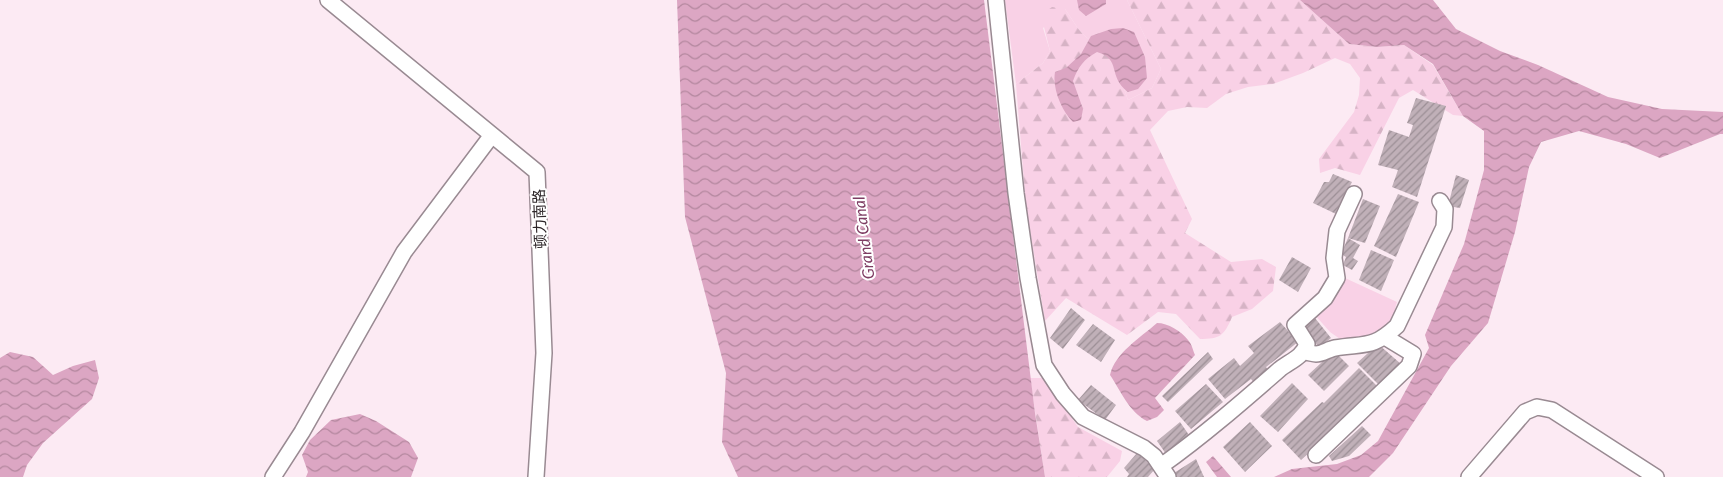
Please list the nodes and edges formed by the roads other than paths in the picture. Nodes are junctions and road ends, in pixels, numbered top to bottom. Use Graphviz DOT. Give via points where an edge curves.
graph roads {
  1 [pos="328,0"];
  2 [pos="996,0"];
  3 [pos="492,135"];
  4 [pos="1354,194"];
  5 [pos="1440,201"];
  6 [pos="1385,337"];
  7 [pos="1304,352"];
  8 [pos="1316,455"];
  9 [pos="1165,472"];
  10 [pos="274,477"];
  11 [pos="536,477"];
  12 [pos="1469,477"];
  13 [pos="1656,477"];
  1 -- 3 [label="street, 顿力南路"];
  2 -- 9 [label="street" via="1016,193 1044,366 1084,417 1144,448"];
  3 -- 10 [label="street" via="404,252"];
  3 -- 11 [label="street, 顿力南路" via="537,172 544,353"];
  4 -- 7 [label="street" via="1337,231 1334,258 1337,278 1325,298 1295,325 1307,344"];
  5 -- 6 [label="street" via="1445,209 1444,227 1397,326"];
  6 -- 7 [label="street" via="1356,347 1333,348 1316,354"];
  6 -- 8 [label="street" via="1413,354 1409,366"];
  7 -- 9 [label="street" via="1205,434"];
  12 -- 13 [label="street" via="1525,412 1538,406 1552,410"];
}
